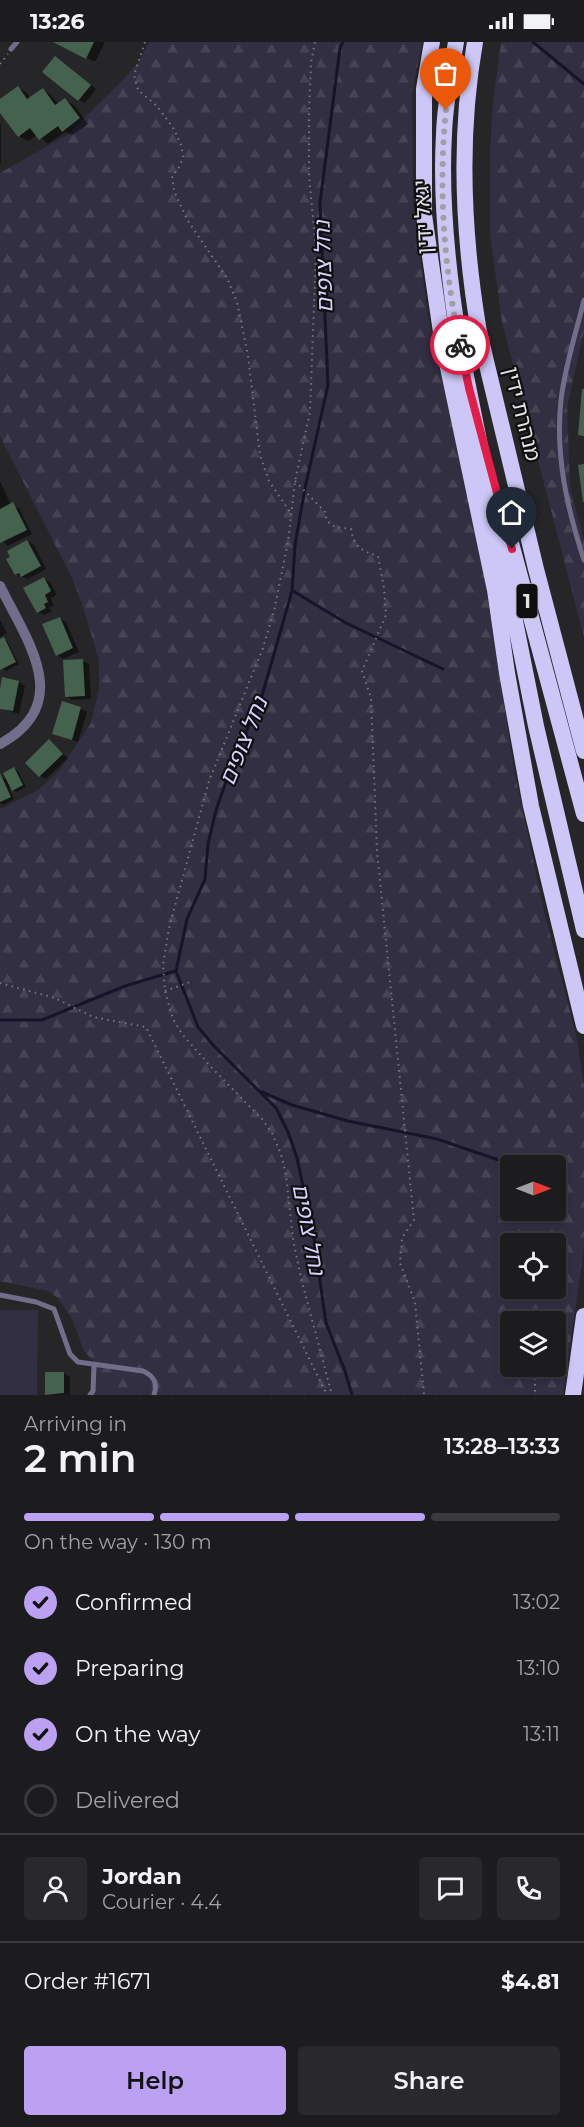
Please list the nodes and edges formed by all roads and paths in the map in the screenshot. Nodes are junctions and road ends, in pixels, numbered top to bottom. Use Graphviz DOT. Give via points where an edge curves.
graph roads {
  1 [pos="17,42"];
  2 [pos="145,42"];
  3 [pos="315,42"];
  4 [pos="432,42"];
  5 [pos="456,42"];
  6 [pos="475,42"];
  7 [pos="11,49"];
  8 [pos="0,64"];
  9 [pos="584,300"];
  10 [pos="479,332"];
  11 [pos="469,388"];
  12 [pos="295,481"];
  13 [pos="291,513"];
  14 [pos="584,560"];
  15 [pos="0,586"];
  16 [pos="584,709"];
  17 [pos="0,744"];
  18 [pos="584,751"];
  19 [pos="584,814"];
  20 [pos="584,930"];
  21 [pos="0,982"];
  22 [pos="190,982"];
  23 [pos="165,992"];
  24 [pos="584,1026"];
  25 [pos="0,1295"];
  26 [pos="584,1316"];
  27 [pos="94,1365"];
  28 [pos="535,1377"];
  29 [pos="90,1395"];
  30 [pos="154,1395"];
  31 [pos="327,1395"];
  32 [pos="332,1395"];
  33 [pos="424,1395"];
  34 [pos="536,1395"];
  35 [pos="573,1395"];
  1 -- 7 [label="lane"];
  2 -- 13 [label="path" via="134,75 138,90 157,106 181,145 183,156 172,176 174,191 188,221 227,278 237,302 260,455 269,481"];
  3 -- 12 [label="path" via="309,113 309,176 316,250 310,412"];
  4 -- 24 [label="highway" via="424,88 424,204 439,318 495,590 531,806"];
  5 -- 11 [label="highway, יגאל ידין / 1" via="448,87 443,180 449,281"];
  6 -- 10 [label="highway, יגאל ידין / 1" via="465,182 471,279"];
  7 -- 8 [label="path"];
  9 -- 14 [label="lane" via="566,371 559,434 565,490"];
  10 -- 16 [label="highway"];
  10 -- 18 [label="highway, מנהרת ידין / 1"];
  11 -- 19 [label="highway, מנהרת ידין / 1"];
  11 -- 20 [label="highway" via="536,726"];
  12 -- 13 [label="path"];
  12 -- 33 [label="path" via="325,512 327,521 334,527 351,529 357,546 378,556 384,588 386,615 363,671 371,698 377,851 414,1220 402,1238 400,1263 415,1302"];
  13 -- 23 [label="path" via="271,621 209,781 176,905 163,965"];
  15 -- 17 [label="street" via="34,655 41,688 31,719 16,735"];
  21 -- 31 [label="path" via="55,998 93,1017 146,1027"];
  22 -- 23 [label="path"];
  23 -- 32 [label="path" via="182,1034 262,1119 281,1154 301,1278"];
  25 -- 27 [label="lane" via="54,1310 70,1354 78,1362"];
  26 -- 35 [label="highway"];
  27 -- 29 [label="lane"];
  27 -- 30 [label="lane" via="151,1374"];
  28 -- 34 [label="path"];
}
